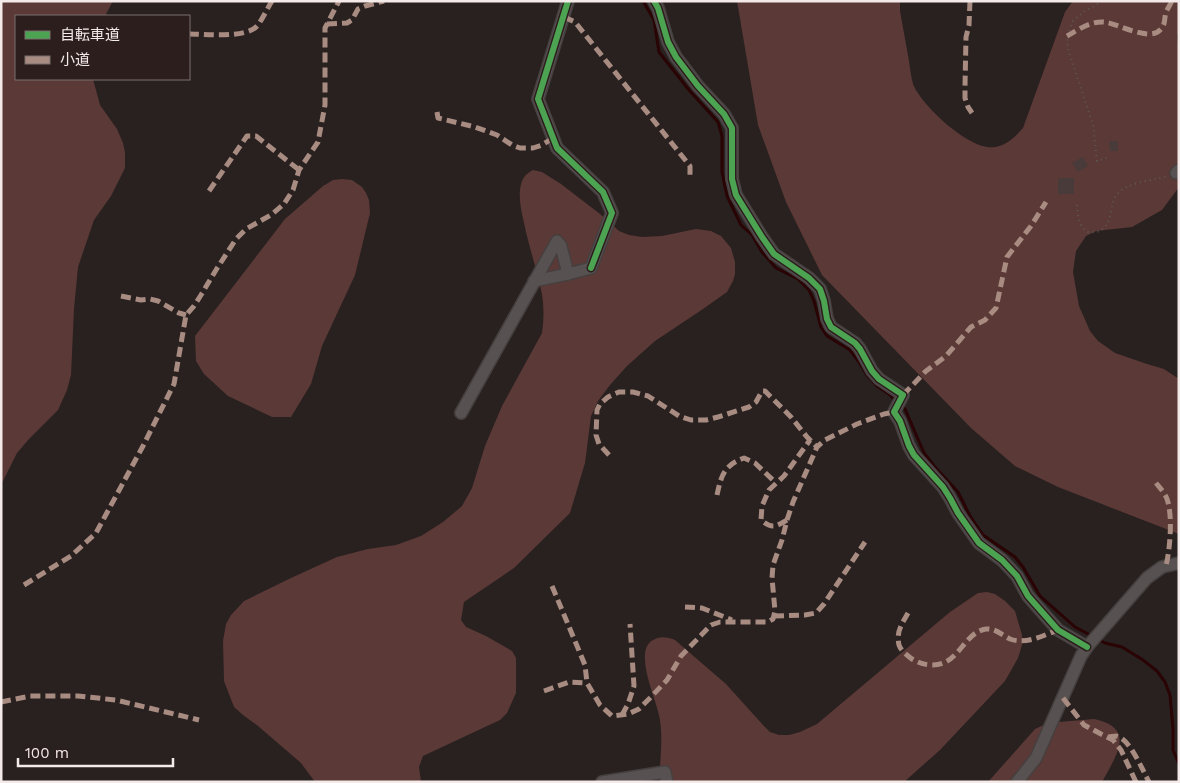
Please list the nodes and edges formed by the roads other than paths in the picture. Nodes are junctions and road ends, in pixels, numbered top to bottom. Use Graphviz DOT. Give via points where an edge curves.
graph roads {
  1 [pos="568,1"];
  2 [pos="654,1"];
  3 [pos="568,274"];
  4 [pos="534,281"];
  5 [pos="461,413"];
  6 [pos="1179,563"];
  7 [pos="1087,647"];
  8 [pos="602,782"];
  9 [pos="667,782"];
  10 [pos="1017,782"];
  1 -- 3 [label="street" via="538,99 557,148 603,192 612,213 591,268"];
  2 -- 7 [label="street" via="676,57 732,128 732,179 736,195 757,229 774,254 820,289 831,327 855,343 872,371 903,395 894,412 909,446 943,487 979,543 1017,576 1028,596 1058,630"];
  3 -- 4 [label="street"];
  3 -- 4 [label="street" via="557,241"];
  4 -- 5 [label="street"];
  6 -- 7 [label="street" via="1162,567 1147,578"];
  7 -- 10 [label="street" via="1036,758"];
  8 -- 9 [label="street" via="665,772"];
}
